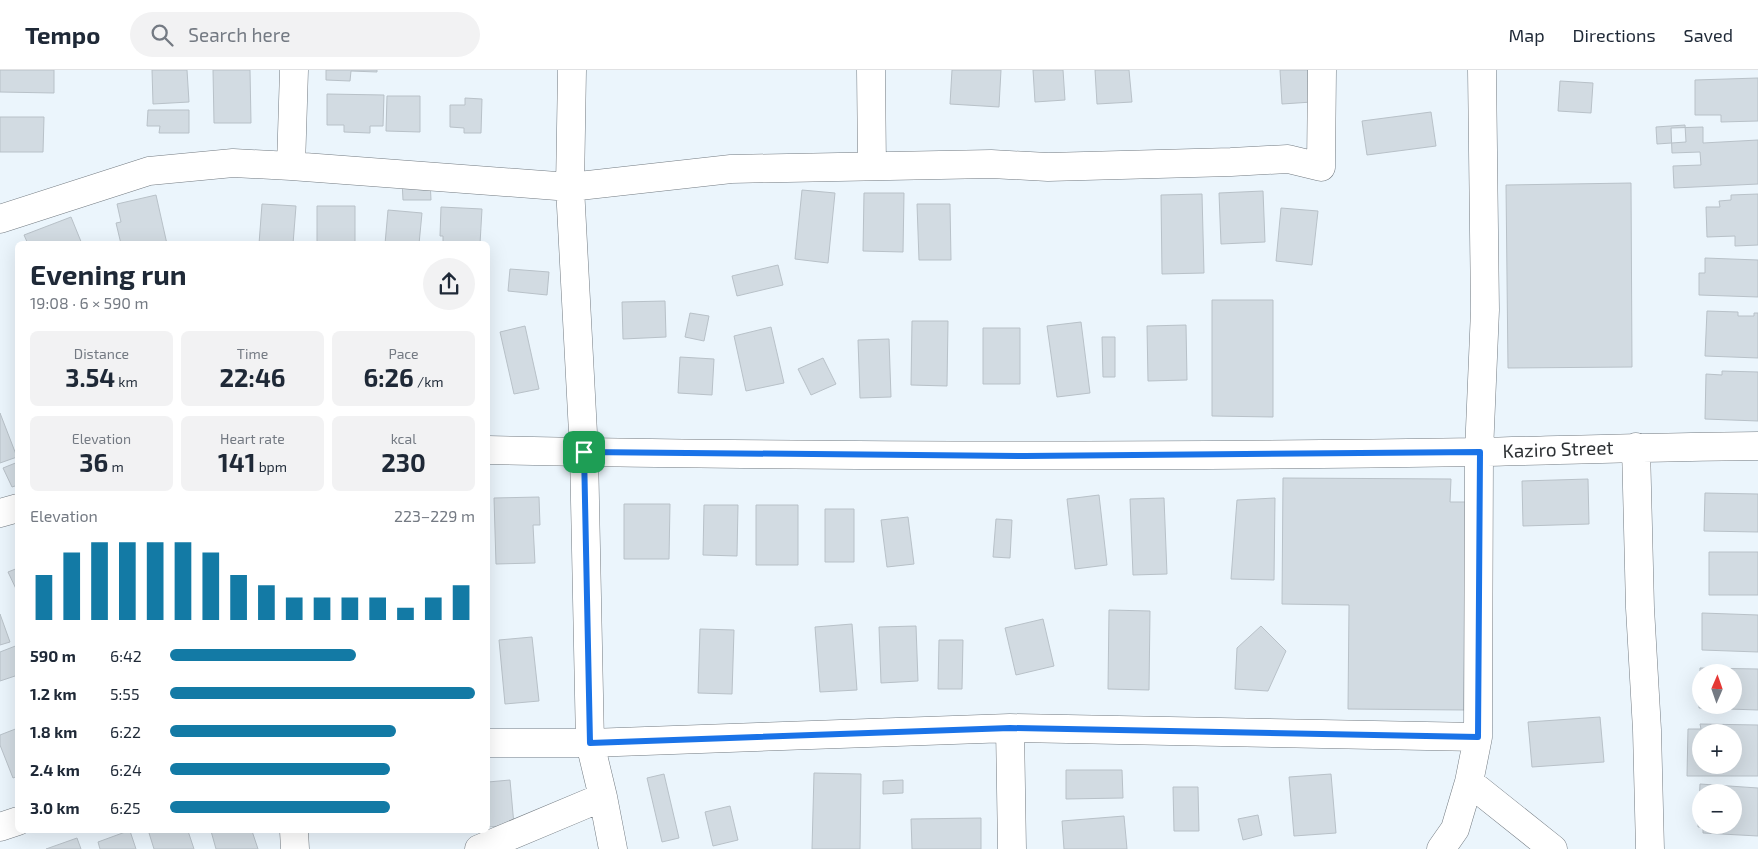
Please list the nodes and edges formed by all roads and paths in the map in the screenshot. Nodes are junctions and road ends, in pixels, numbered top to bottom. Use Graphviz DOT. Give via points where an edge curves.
graph roads {
  1 [pos="294,70"];
  2 [pos="572,70"];
  3 [pos="871,70"];
  4 [pos="1322,70"];
  5 [pos="1482,70"];
  6 [pos="291,166"];
  7 [pos="872,166"];
  8 [pos="570,187"];
  9 [pos="0,219"];
  10 [pos="1758,446"];
  11 [pos="1636,447"];
  12 [pos="490,450"];
  13 [pos="584,452"];
  14 [pos="1480,452"];
  15 [pos="15,509"];
  16 [pos="0,513"];
  17 [pos="1010,728"];
  18 [pos="1478,737"];
  19 [pos="490,743"];
  20 [pos="590,743"];
  21 [pos="1469,782"];
  22 [pos="603,797"];
  23 [pos="15,822"];
  24 [pos="0,827"];
  25 [pos="294,833"];
  26 [pos="295,849"];
  27 [pos="479,849"];
  28 [pos="613,849"];
  29 [pos="1012,849"];
  30 [pos="1441,849"];
  31 [pos="1553,849"];
  32 [pos="1650,849"];
  1 -- 6 [label="street"];
  2 -- 8 [label="street"];
  3 -- 7 [label="street"];
  4 -- 7 [label="street" via="1321,167 1288,159 1048,167 991,164"];
  5 -- 14 [label="street" via="1485,310"];
  6 -- 8 [label="street"];
  6 -- 9 [label="street" via="233,163 149,171"];
  7 -- 8 [label="street" via="731,169"];
  8 -- 13 [label="street"];
  10 -- 11 [label="street, Kaziro Street"];
  11 -- 14 [label="street, Kaziro Street"];
  11 -- 32 [label="street"];
  12 -- 13 [label="street, Kaziro Street"];
  13 -- 14 [label="street, Kaziro Street" via="1025,456"];
  13 -- 20 [label="street"];
  14 -- 18 [label="street"];
  15 -- 16 [label="street"];
  17 -- 18 [label="street"];
  17 -- 20 [label="street"];
  17 -- 29 [label="street"];
  18 -- 21 [label="street"];
  19 -- 20 [label="street"];
  20 -- 22 [label="street"];
  21 -- 30 [label="street" via="1455,829"];
  21 -- 31 [label="street"];
  22 -- 27 [label="street"];
  22 -- 28 [label="street"];
  23 -- 24 [label="street"];
  25 -- 26 [label="street"];
}
